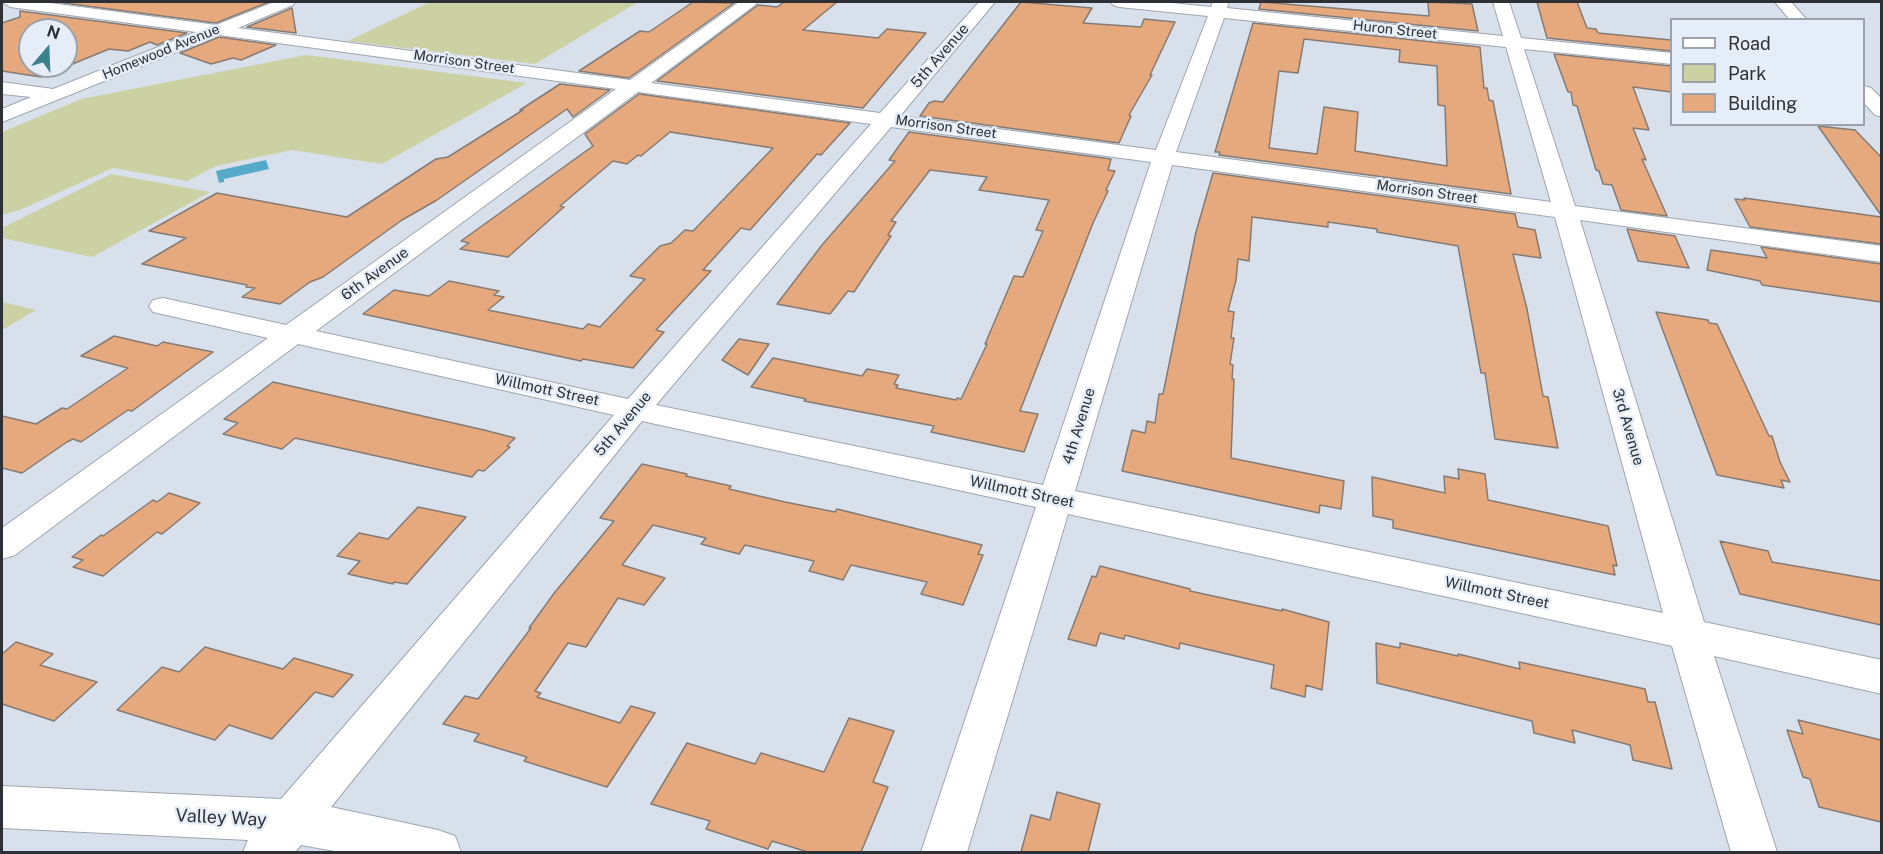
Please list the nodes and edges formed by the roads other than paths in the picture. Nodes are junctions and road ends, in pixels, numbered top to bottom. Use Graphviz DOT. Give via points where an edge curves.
graph roads {
  1 [pos="10,2"];
  2 [pos="287,2"];
  3 [pos="749,2"];
  4 [pos="987,2"];
  5 [pos="1119,2"];
  6 [pos="1501,2"];
  7 [pos="1783,2"];
  8 [pos="1219,7"];
  9 [pos="1796,18"];
  10 [pos="219,29"];
  11 [pos="1512,42"];
  12 [pos="1670,59"];
  13 [pos="1865,79"];
  14 [pos="1881,81"];
  15 [pos="634,85"];
  16 [pos="2,88"];
  17 [pos="54,94"];
  18 [pos="1865,94"];
  19 [pos="1881,111"];
  20 [pos="2,116"];
  21 [pos="886,119"];
  22 [pos="1163,156"];
  23 [pos="1565,211"];
  24 [pos="1881,254"];
  25 [pos="163,306"];
  26 [pos="293,334"];
  27 [pos="635,410"];
  28 [pos="1056,500"];
  29 [pos="2,546"];
  30 [pos="1688,634"];
  31 [pos="1881,677"];
  32 [pos="2,807"];
  33 [pos="278,837"];
  34 [pos="438,852"];
  35 [pos="944,852"];
  36 [pos="1754,852"];
  1 -- 10 [label="street, Morrison Street"];
  2 -- 10 [label="street, Homewood Avenue"];
  3 -- 15 [label="street, 6th Avenue"];
  4 -- 21 [label="street, 5th Avenue"];
  5 -- 8 [label="street, Huron Street"];
  6 -- 11 [label="street, 3rd Avenue"];
  7 -- 9 [label="street"];
  8 -- 11 [label="street, Huron Street"];
  8 -- 22 [label="street, 4th Avenue"];
  10 -- 15 [label="street, Morrison Street"];
  10 -- 17 [label="street, Homewood Avenue"];
  11 -- 12 [label="street, Huron Street"];
  11 -- 23 [label="street, 3rd Avenue"];
  13 -- 14 [label="street"];
  15 -- 21 [label="street, Morrison Street"];
  15 -- 26 [label="street, 6th Avenue"];
  16 -- 17 [label="street"];
  17 -- 20 [label="street, Homewood Avenue"];
  18 -- 19 [label="street"];
  21 -- 22 [label="street, Morrison Street"];
  21 -- 27 [label="street, 5th Avenue"];
  22 -- 23 [label="street, Morrison Street"];
  22 -- 28 [label="street, 4th Avenue"];
  23 -- 24 [label="street, Morrison Street"];
  23 -- 30 [label="street, 3rd Avenue"];
  25 -- 26 [label="street, Willmott Street"];
  26 -- 27 [label="street, Willmott Street"];
  26 -- 29 [label="street, 6th Avenue"];
  27 -- 28 [label="street, Willmott Street"];
  27 -- 33 [label="street, 5th Avenue"];
  28 -- 30 [label="street, Willmott Street"];
  28 -- 35 [label="street, 4th Avenue"];
  30 -- 31 [label="street, Willmott Street"];
  30 -- 36 [label="street, 3rd Avenue"];
  32 -- 33 [label="street, Valley Way"];
  33 -- 34 [label="street, Valley Way" via="347,831"];
}
